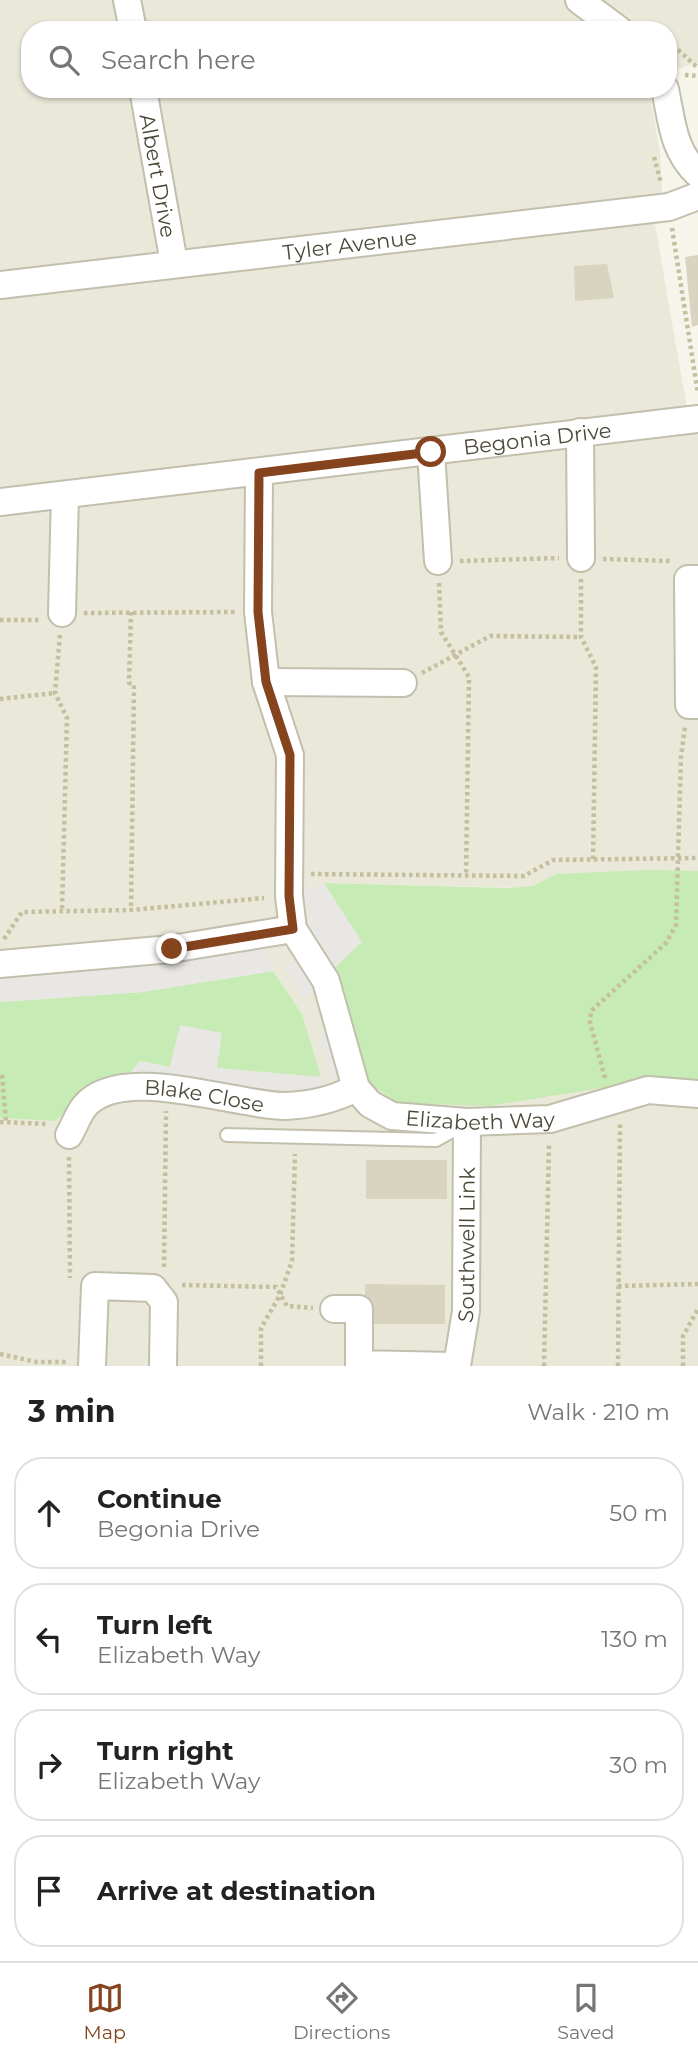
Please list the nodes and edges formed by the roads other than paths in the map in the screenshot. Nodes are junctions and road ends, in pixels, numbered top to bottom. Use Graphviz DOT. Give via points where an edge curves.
graph roads {
  1 [pos="127,0"];
  2 [pos="579,0"];
  3 [pos="130,21"];
  4 [pos="607,21"];
  5 [pos="145,98"];
  6 [pos="668,98"];
  7 [pos="698,174"];
  8 [pos="698,197"];
  9 [pos="174,263"];
  10 [pos="0,285"];
  11 [pos="698,419"];
  12 [pos="580,432"];
  13 [pos="431,452"];
  14 [pos="259,473"];
  15 [pos="65,495"];
  16 [pos="0,502"];
  17 [pos="581,558"];
  18 [pos="438,561"];
  19 [pos="693,579"];
  20 [pos="62,616"];
  21 [pos="266,682"];
  22 [pos="403,683"];
  23 [pos="693,705"];
  24 [pos="293,929"];
  25 [pos="0,964"];
  26 [pos="356,1087"];
  27 [pos="698,1094"];
  28 [pos="467,1122"];
  29 [pos="72,1130"];
  30 [pos="227,1135"];
  31 [pos="334,1309"];
  32 [pos="92,1364"];
  33 [pos="163,1366"];
  34 [pos="455,1366"];
  1 -- 3 [label="street"];
  2 -- 4 [label="street"];
  5 -- 9 [label="street, Albert Drive"];
  6 -- 7 [label="street" via="676,146"];
  8 -- 9 [label="street, Tyler Avenue" via="669,207"];
  9 -- 10 [label="street, Tyler Avenue"];
  11 -- 12 [label="street, Begonia Drive"];
  12 -- 13 [label="street, Begonia Drive"];
  12 -- 17 [label="street"];
  13 -- 14 [label="street, Begonia Drive"];
  13 -- 18 [label="street"];
  14 -- 15 [label="street, Begonia Drive"];
  14 -- 21 [label="street" via="258,612"];
  15 -- 16 [label="street, Begonia Drive"];
  15 -- 20 [label="street"];
  19 -- 23 [label="street"];
  21 -- 22 [label="street"];
  21 -- 24 [label="street" via="290,755"];
  24 -- 25 [label="street" via="172,949"];
  24 -- 26 [label="street" via="326,981"];
  26 -- 28 [label="street, Elizabeth Way" via="370,1104 392,1116"];
  26 -- 29 [label="street, Blake Close" via="330,1102 284,1106 167,1089 119,1087 85,1105"];
  27 -- 28 [label="street, Elizabeth Way" via="611,1093 550,1119"];
  28 -- 30 [label="lane" via="436,1140"];
  28 -- 34 [label="street, Southwell Link" via="466,1311"];
  31 -- 34 [label="street" via="359,1309 359,1364"];
  32 -- 33 [label="street" via="95,1286 153,1288 164,1293"];
}
